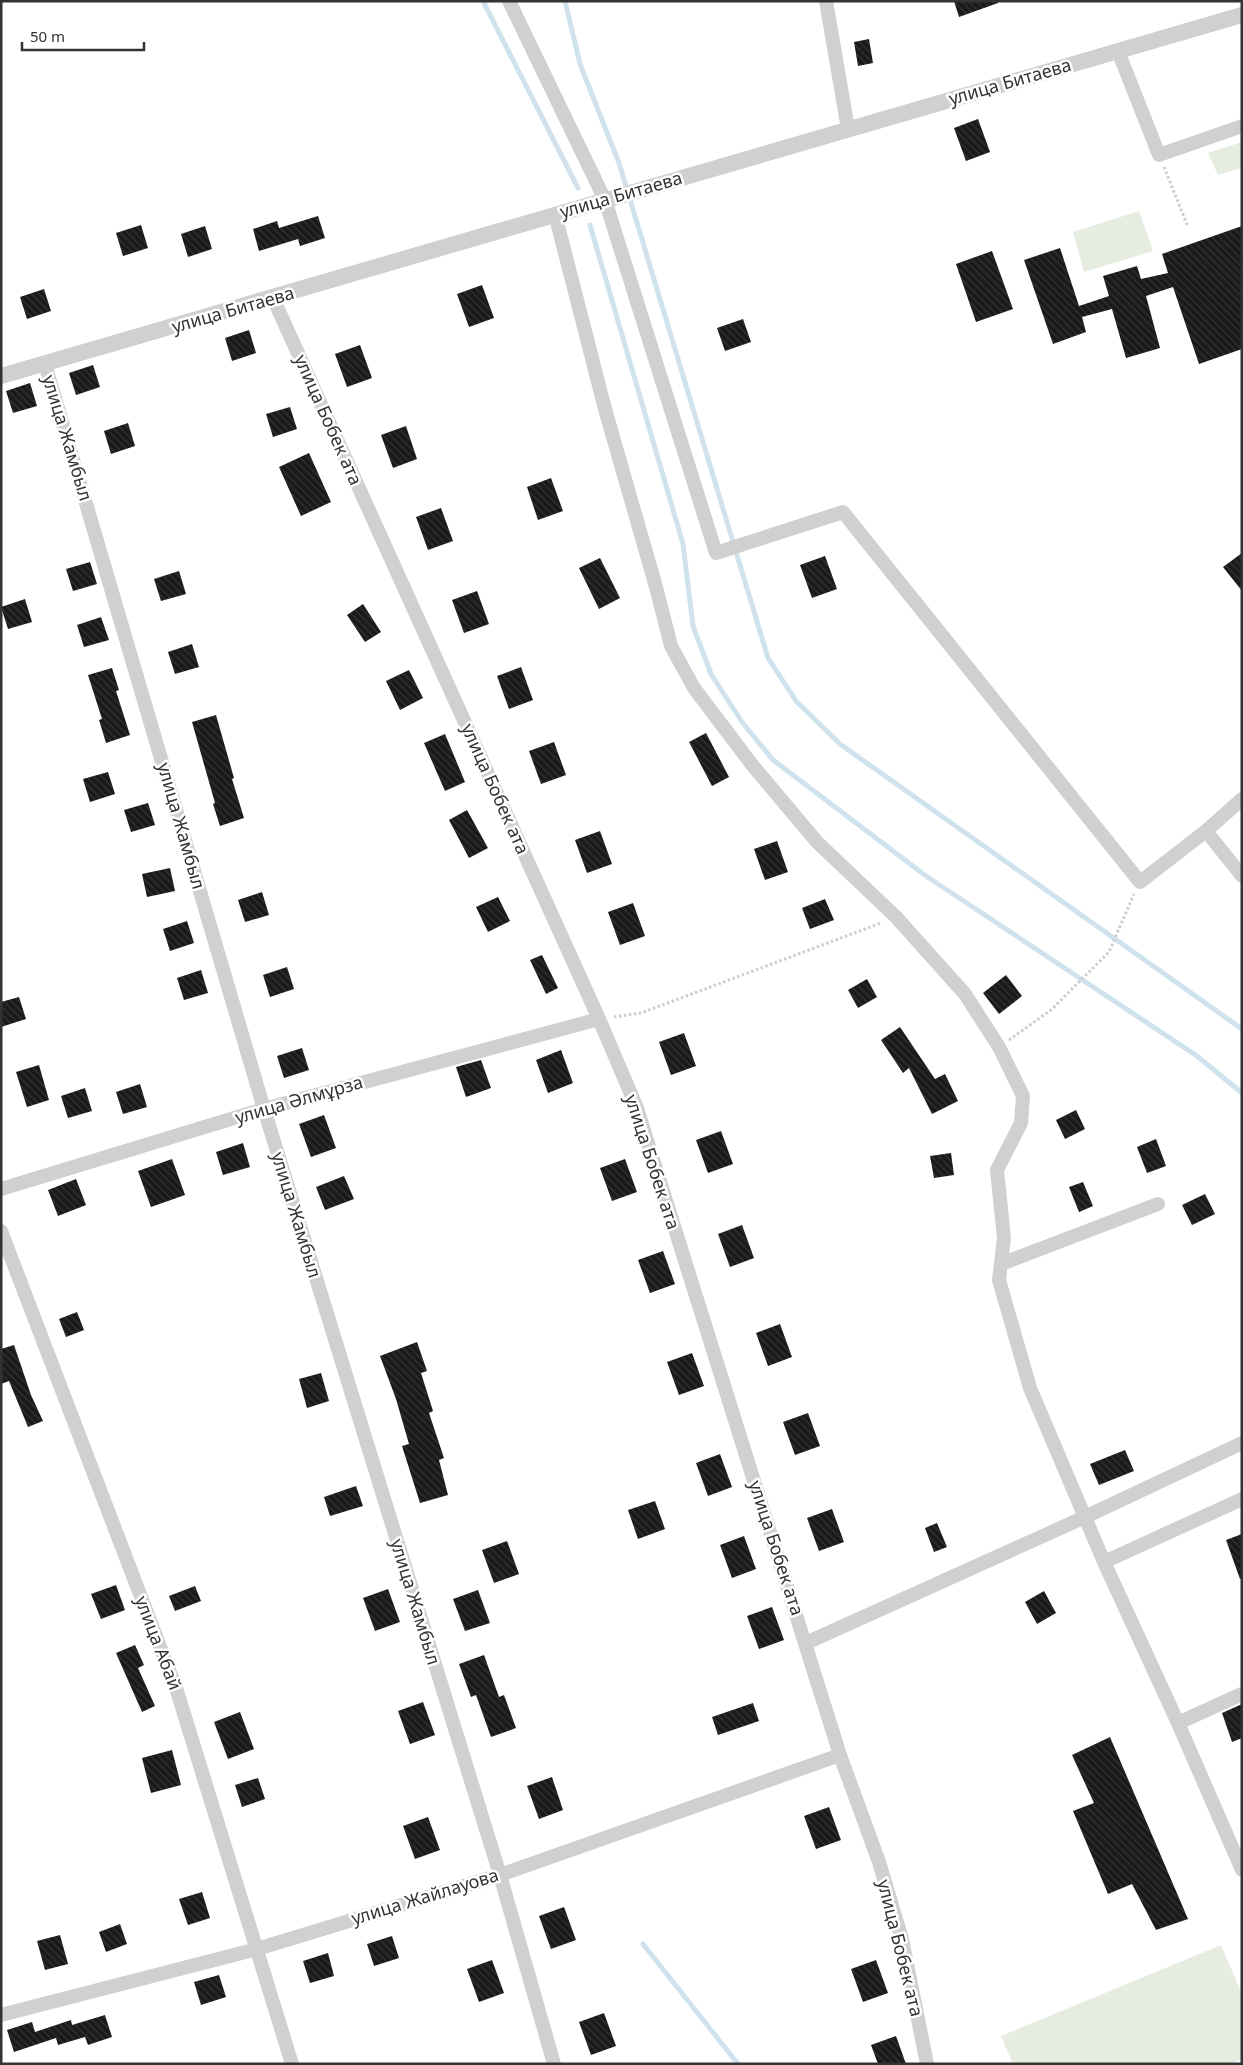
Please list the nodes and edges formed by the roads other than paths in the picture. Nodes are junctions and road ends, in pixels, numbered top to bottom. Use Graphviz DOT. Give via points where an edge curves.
graph roads {
  1 [pos="509,1"];
  2 [pos="826,1"];
  3 [pos="1242,15"];
  4 [pos="1118,51"];
  5 [pos="1242,126"];
  6 [pos="848,129"];
  7 [pos="605,200"];
  8 [pos="556,214"];
  9 [pos="273,298"];
  10 [pos="45,364"];
  11 [pos="1,376"];
  12 [pos="1242,799"];
  13 [pos="1206,831"];
  14 [pos="1242,876"];
  15 [pos="599,1019"];
  16 [pos="264,1109"];
  17 [pos="1,1189"];
  18 [pos="1158,1204"];
  19 [pos="1,1231"];
  20 [pos="1001,1264"];
  21 [pos="1242,1444"];
  22 [pos="1242,1499"];
  23 [pos="1085,1517"];
  24 [pos="1104,1562"];
  25 [pos="806,1643"];
  26 [pos="1242,1694"];
  27 [pos="1178,1723"];
  28 [pos="840,1755"];
  29 [pos="1242,1870"];
  30 [pos="500,1875"];
  31 [pos="257,1949"];
  32 [pos="1,2015"];
  33 [pos="292,2064"];
  34 [pos="554,2064"];
  35 [pos="927,2064"];
  1 -- 7 [label="street"];
  2 -- 6 [label="street"];
  3 -- 4 [label="street, улица Битаева"];
  4 -- 5 [label="street" via="1159,155"];
  4 -- 6 [label="street, улица Битаева"];
  6 -- 7 [label="street, улица Битаева"];
  7 -- 8 [label="street, улица Битаева"];
  7 -- 13 [label="street" via="716,553 843,512 1140,882"];
  8 -- 9 [label="street, улица Битаева"];
  8 -- 20 [label="street" via="604,409 671,646 694,688 753,766 817,842 896,917 965,994 999,1047 1023,1096 1021,1123 997,1170 1004,1238"];
  9 -- 10 [label="street, улица Битаева"];
  9 -- 15 [label="street, улица Бобек ата"];
  10 -- 11 [label="street, улица Битаева"];
  10 -- 16 [label="street, улица Жамбыл"];
  12 -- 13 [label="street"];
  13 -- 14 [label="street"];
  15 -- 16 [label="street, улица Әлмұрза"];
  15 -- 25 [label="street, улица Бобек ата" via="637,1108"];
  16 -- 17 [label="street, улица Әлмұрза"];
  16 -- 30 [label="street, улица Жамбыл"];
  18 -- 20 [label="street"];
  19 -- 31 [label="street, улица Абай" via="177,1691"];
  20 -- 23 [label="street" via="1000,1280 1030,1388"];
  21 -- 23 [label="street"];
  22 -- 24 [label="street"];
  23 -- 24 [label="street"];
  23 -- 25 [label="street"];
  24 -- 27 [label="street"];
  25 -- 28 [label="street, улица Бобек ата"];
  26 -- 27 [label="street"];
  27 -- 29 [label="street"];
  28 -- 30 [label="street, улица Жайлауова"];
  28 -- 35 [label="street, улица Бобек ата" via="879,1862 902,1939"];
  30 -- 31 [label="street, улица Жайлауова"];
  30 -- 34 [label="street, улица Жамбыл"];
  31 -- 32 [label="street, улица Жайлауова"];
  31 -- 33 [label="street, улица Абай"];
}
